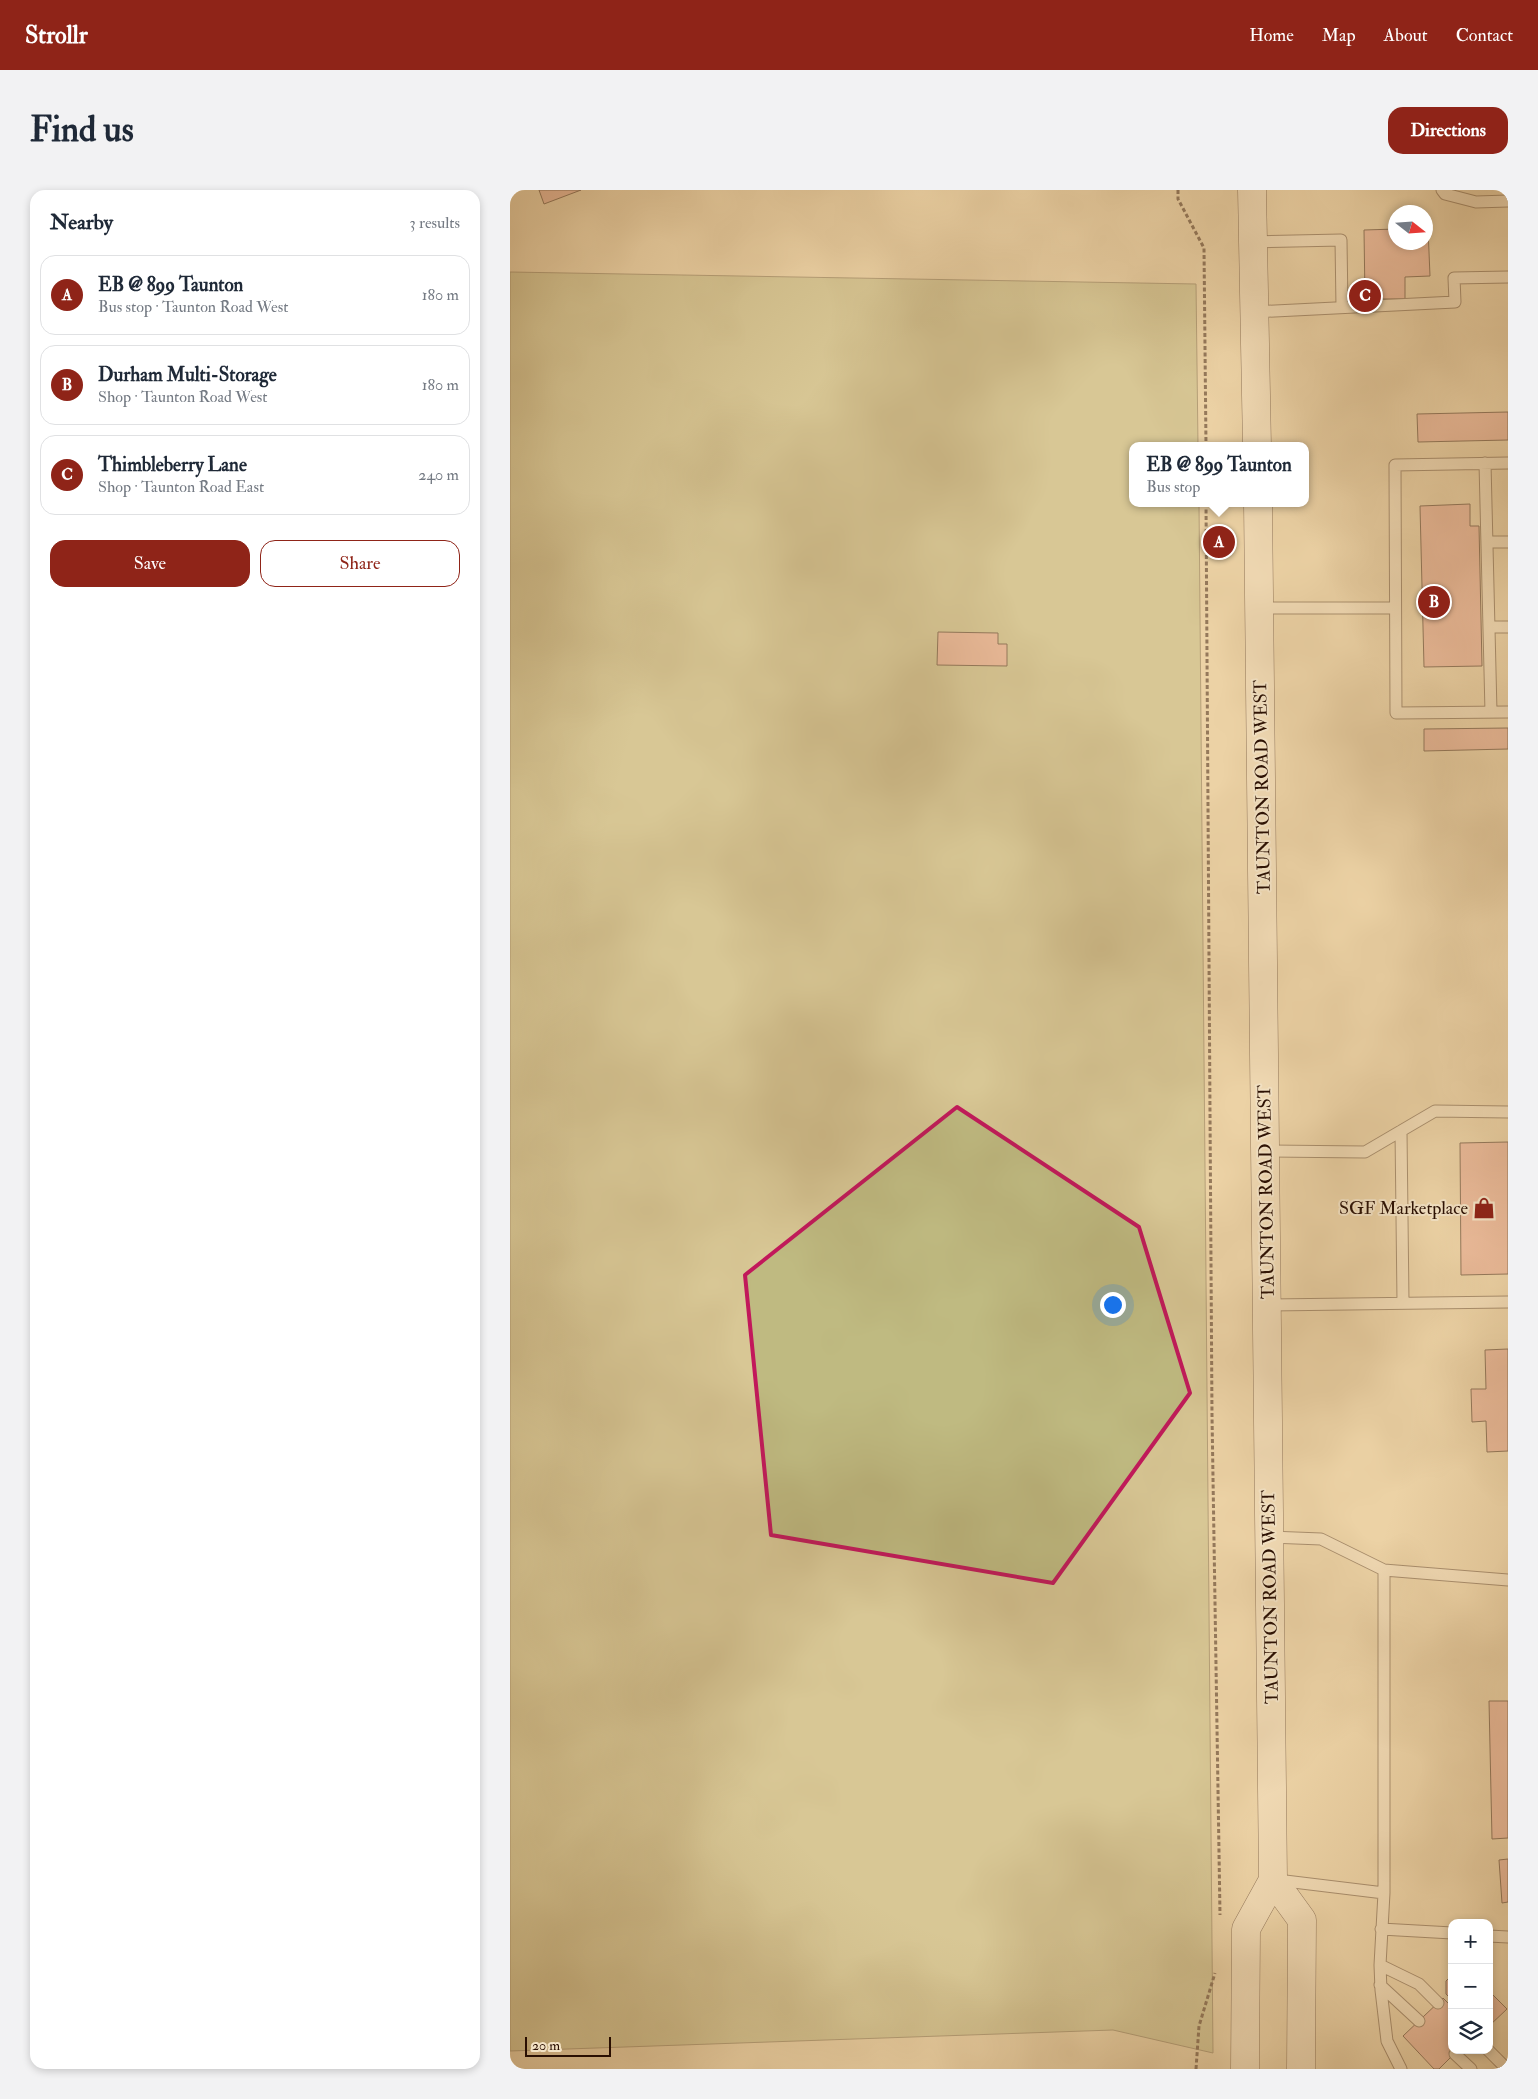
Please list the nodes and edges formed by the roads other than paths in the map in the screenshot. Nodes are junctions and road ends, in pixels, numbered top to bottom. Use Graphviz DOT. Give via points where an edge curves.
graph roads {
  1 [pos="1252,190"];
  2 [pos="1442,190"];
  3 [pos="1508,201"];
  4 [pos="1253,242"];
  5 [pos="1508,277"];
  6 [pos="1342,307"];
  7 [pos="1254,312"];
  8 [pos="1257,437"];
  9 [pos="1508,463"];
  10 [pos="1485,464"];
  11 [pos="1258,507"];
  12 [pos="1487,542"];
  13 [pos="1508,542"];
  14 [pos="1260,608"];
  15 [pos="1394,608"];
  16 [pos="1508,627"];
  17 [pos="1489,628"];
  18 [pos="1491,712"];
  19 [pos="1508,712"];
  20 [pos="1508,1112"];
  21 [pos="1401,1131"];
  22 [pos="1266,1151"];
  23 [pos="1404,1302"];
  24 [pos="1508,1302"];
  25 [pos="1267,1305"];
  26 [pos="1270,1537"];
  27 [pos="1384,1570"];
  28 [pos="1508,1580"];
  29 [pos="1273,1880"];
  30 [pos="1384,1893"];
  31 [pos="1381,1929"];
  32 [pos="1448,1933"];
  33 [pos="1493,1936"];
  34 [pos="1508,1937"];
  35 [pos="1380,1965"];
  36 [pos="1380,1984"];
  37 [pos="1438,2003"];
  38 [pos="1418,2021"];
  39 [pos="1454,2054"];
  40 [pos="1492,2054"];
  41 [pos="1245,2069"];
  42 [pos="1301,2069"];
  43 [pos="1401,2069"];
  44 [pos="1471,2069"];
  45 [pos="1506,2069"];
  1 -- 4 [label="main road"];
  2 -- 3 [label="lane" via="1445,194 1476,202"];
  4 -- 6 [label="lane" via="1341,240"];
  4 -- 7 [label="main road"];
  5 -- 6 [label="lane" via="1454,278 1455,302"];
  6 -- 7 [label="lane"];
  7 -- 8 [label="main road"];
  9 -- 10 [label="lane"];
  10 -- 12 [label="lane"];
  10 -- 15 [label="lane" via="1395,465"];
  11 -- 14 [label="main road, TAUNTON ROAD WEST"];
  12 -- 13 [label="lane"];
  12 -- 17 [label="lane"];
  14 -- 15 [label="lane"];
  14 -- 22 [label="main road, TAUNTON ROAD WEST"];
  15 -- 18 [label="lane" via="1396,713"];
  16 -- 17 [label="lane"];
  17 -- 18 [label="lane"];
  18 -- 19 [label="lane"];
  20 -- 21 [label="lane" via="1435,1111"];
  21 -- 22 [label="lane" via="1365,1152"];
  21 -- 23 [label="lane"];
  22 -- 25 [label="main road, TAUNTON ROAD WEST"];
  23 -- 24 [label="lane"];
  23 -- 25 [label="lane"];
  25 -- 26 [label="main road, TAUNTON ROAD WEST"];
  26 -- 27 [label="lane" via="1321,1539"];
  26 -- 29 [label="main road, TAUNTON ROAD WEST"];
  27 -- 28 [label="lane"];
  27 -- 30 [label="lane"];
  29 -- 30 [label="lane"];
  29 -- 41 [label="main road, TAUNTON ROAD WEST" via="1246,1929"];
  29 -- 42 [label="main road" via="1302,1920"];
  30 -- 31 [label="lane"];
  31 -- 32 [label="lane"];
  31 -- 35 [label="lane"];
  33 -- 34 [label="lane"];
  35 -- 36 [label="lane"];
  35 -- 37 [label="lane" via="1420,1984"];
  36 -- 38 [label="lane"];
  36 -- 43 [label="lane" via="1387,2041"];
  39 -- 44 [label="lane"];
  40 -- 45 [label="lane"];
}
